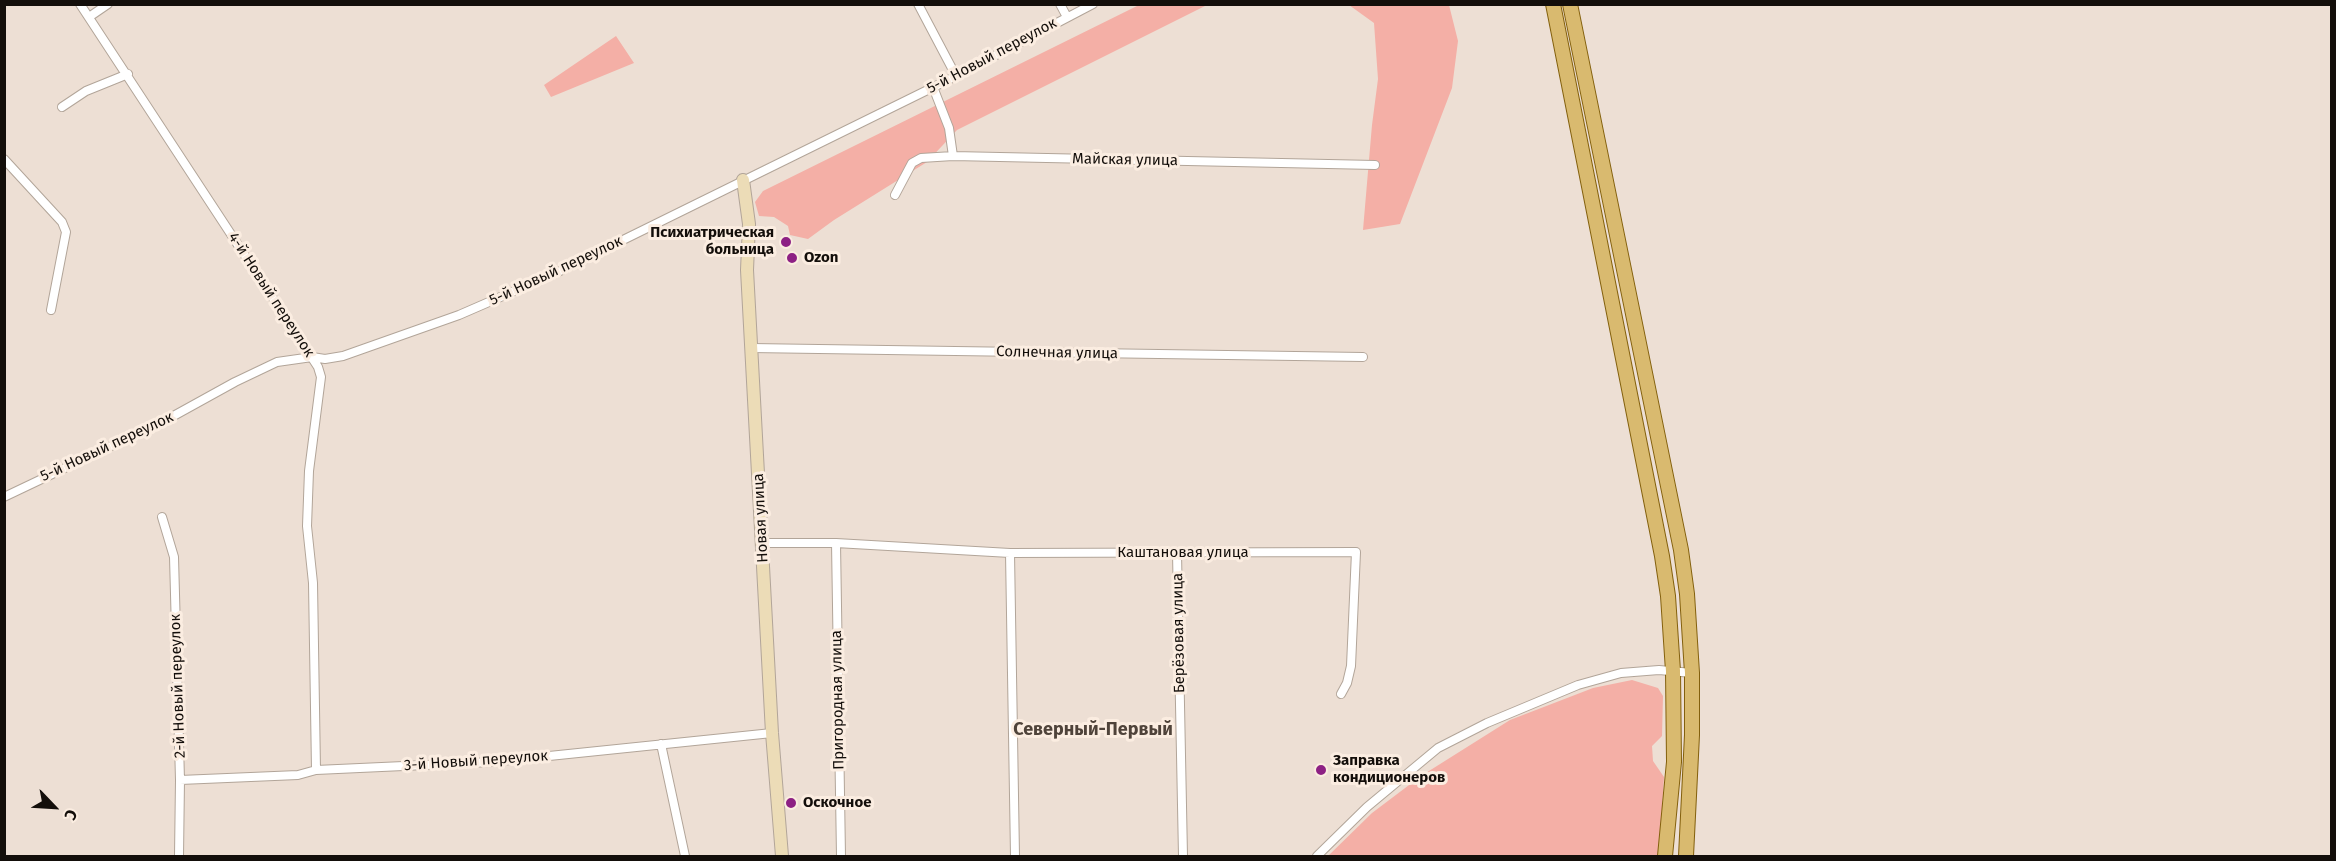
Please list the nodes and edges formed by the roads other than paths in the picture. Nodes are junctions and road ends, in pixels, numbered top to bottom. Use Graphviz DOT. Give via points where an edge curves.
graph roads {
  1 [pos="80,4"];
  2 [pos="108,4"];
  3 [pos="918,4"];
  4 [pos="1060,4"];
  5 [pos="1093,4"];
  6 [pos="1553,4"];
  7 [pos="1570,4"];
  8 [pos="89,17"];
  9 [pos="1067,17"];
  10 [pos="128,74"];
  11 [pos="956,76"];
  12 [pos="933,87"];
  13 [pos="62,106"];
  14 [pos="953,156"];
  15 [pos="4,159"];
  16 [pos="1375,165"];
  17 [pos="743,180"];
  18 [pos="895,195"];
  19 [pos="51,310"];
  20 [pos="752,348"];
  21 [pos="312,357"];
  22 [pos="1363,357"];
  23 [pos="4,496"];
  24 [pos="162,517"];
  25 [pos="763,543"];
  26 [pos="836,543"];
  27 [pos="1010,553"];
  28 [pos="1177,553"];
  29 [pos="1673,670"];
  30 [pos="1692,673"];
  31 [pos="1341,694"];
  32 [pos="772,733"];
  33 [pos="661,744"];
  34 [pos="316,770"];
  35 [pos="180,780"];
  36 [pos="179,856"];
  37 [pos="685,856"];
  38 [pos="782,856"];
  39 [pos="841,856"];
  40 [pos="1016,856"];
  41 [pos="1183,856"];
  42 [pos="1317,856"];
  43 [pos="1665,856"];
  44 [pos="1686,856"];
  1 -- 8 [label="street, 4-й Новый переулок"];
  2 -- 8 [label="street"];
  3 -- 11 [label="street"];
  4 -- 9 [label="street"];
  5 -- 9 [label="street, 5-й Новый переулок"];
  6 -- 29 [label="main road" via="1662,556"];
  7 -- 30 [label="main road" via="1681,550"];
  8 -- 10 [label="street, 4-й Новый переулок"];
  9 -- 11 [label="street, 5-й Новый переулок"];
  10 -- 13 [label="street" via="86,91"];
  10 -- 21 [label="street, 4-й Новый переулок"];
  11 -- 12 [label="street, 5-й Новый переулок"];
  12 -- 14 [label="street" via="949,128"];
  12 -- 17 [label="street, 5-й Новый переулок"];
  14 -- 16 [label="street, Майская улица"];
  14 -- 18 [label="street, Майская улица" via="921,158 912,163"];
  15 -- 19 [label="street" via="62,222 66,232"];
  17 -- 20 [label="street, Новая улица" via="749,224 747,270"];
  17 -- 21 [label="street, 5-й Новый переулок" via="558,272 459,315 343,356"];
  20 -- 22 [label="street, Солнечная улица"];
  20 -- 25 [label="street, Новая улица"];
  21 -- 23 [label="street, 5-й Новый переулок" via="277,362 168,419"];
  21 -- 34 [label="street, 4-й Новый переулок" via="321,377 309,471 307,526 313,583"];
  24 -- 35 [label="street, 2-й Новый переулок" via="174,557"];
  25 -- 26 [label="street, Каштановая улица"];
  25 -- 32 [label="street, Новая улица"];
  26 -- 27 [label="street, Каштановая улица"];
  26 -- 39 [label="street, Пригородная улица"];
  27 -- 28 [label="street, Каштановая улица"];
  27 -- 40 [label="street"];
  28 -- 31 [label="street, Каштановая улица" via="1356,552 1351,666"];
  28 -- 41 [label="street, Берёзовая улица"];
  29 -- 30 [label="street"];
  29 -- 42 [label="street" via="1621,673 1578,685 1438,748 1367,807"];
  29 -- 43 [label="main road" via="1674,762"];
  30 -- 44 [label="main road"];
  32 -- 33 [label="street, 3-й Новый переулок"];
  32 -- 38 [label="street, Новая улица"];
  33 -- 34 [label="street, 3-й Новый переулок" via="492,762"];
  33 -- 37 [label="street"];
  34 -- 35 [label="street, 3-й Новый переулок" via="298,775"];
  35 -- 36 [label="street, 2-й Новый переулок"];
}
